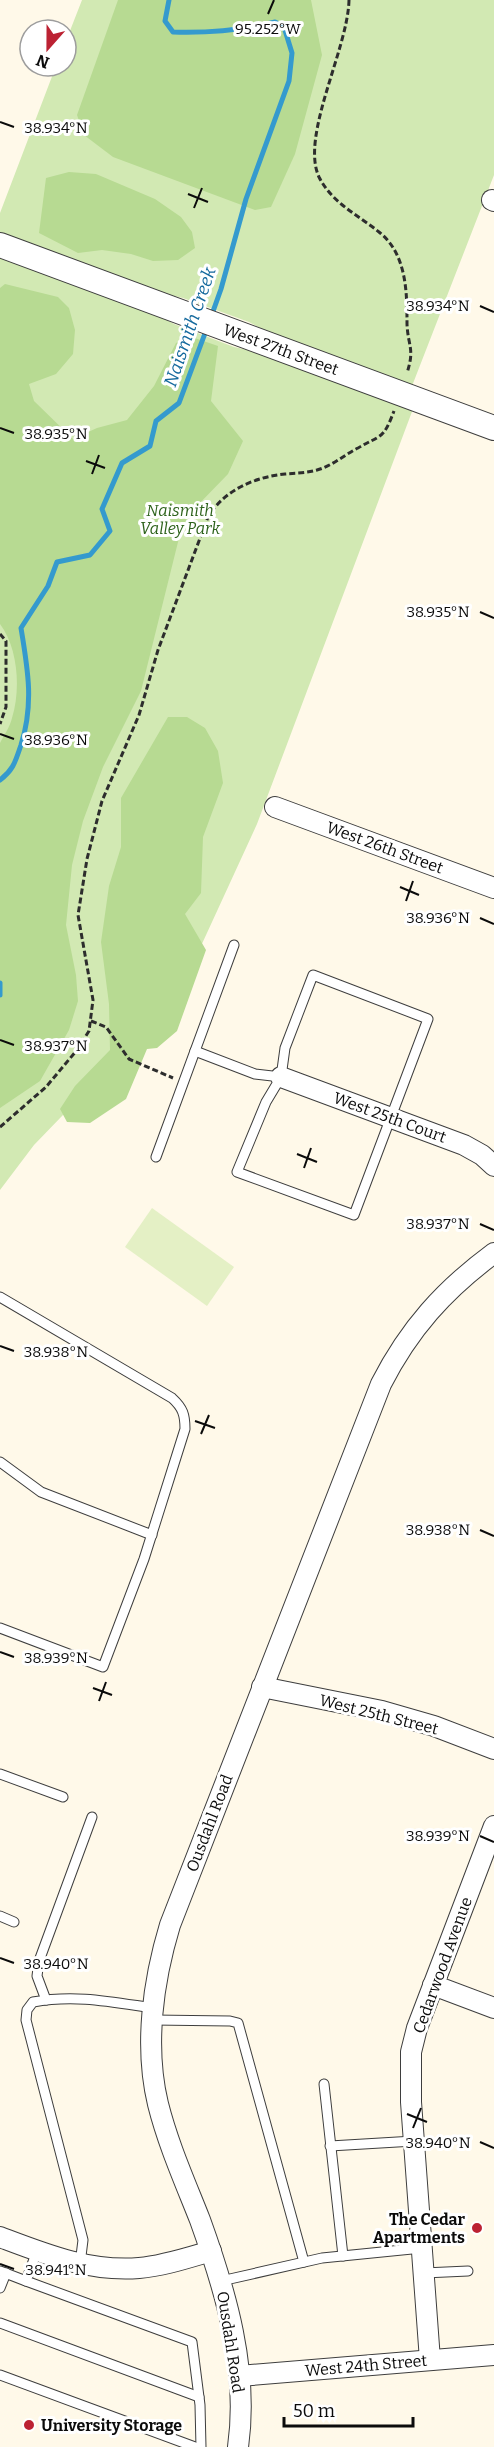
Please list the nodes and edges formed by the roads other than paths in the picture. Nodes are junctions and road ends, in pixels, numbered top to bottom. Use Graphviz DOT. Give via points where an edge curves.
graph roads {
  1 [pos="0,245"];
  2 [pos="494,428"];
  3 [pos="275,807"];
  4 [pos="494,888"];
  5 [pos="234,945"];
  6 [pos="195,1051"];
  7 [pos="281,1077"];
  8 [pos="391,1118"];
  9 [pos="156,1157"];
  10 [pos="494,1166"];
  11 [pos="494,1253"];
  12 [pos="0,1297"];
  13 [pos="0,1462"];
  14 [pos="152,1535"];
  15 [pos="0,1628"];
  16 [pos="262,1686"];
  17 [pos="494,1749"];
  18 [pos="0,1774"];
  19 [pos="63,1797"];
  20 [pos="92,1816"];
  21 [pos="494,1826"];
  22 [pos="0,1916"];
  23 [pos="14,1922"];
  24 [pos="433,1985"];
  25 [pos="46,2000"];
  26 [pos="494,2008"];
  27 [pos="153,2014"];
  28 [pos="324,2084"];
  29 [pos="414,2141"];
  30 [pos="330,2146"];
  31 [pos="0,2237"];
  32 [pos="422,2248"];
  33 [pos="37,2251"];
  34 [pos="210,2251"];
  35 [pos="342,2256"];
  36 [pos="304,2262"];
  37 [pos="80,2264"];
  38 [pos="468,2271"];
  39 [pos="3,2272"];
  40 [pos="424,2273"];
  41 [pos="26,2281"];
  42 [pos="221,2281"];
  43 [pos="0,2288"];
  44 [pos="0,2323"];
  45 [pos="494,2355"];
  46 [pos="430,2360"];
  47 [pos="0,2375"];
  48 [pos="239,2376"];
  49 [pos="199,2397"];
  50 [pos="195,2447"];
  51 [pos="201,2447"];
  52 [pos="238,2447"];
  1 -- 2 [label="street, West 27th Street"];
  3 -- 4 [label="street, West 26th Street"];
  5 -- 6 [label="lane"];
  6 -- 7 [label="lane" via="255,1074"];
  6 -- 9 [label="lane"];
  7 -- 8 [label="street, West 25th Court"];
  7 -- 8 [label="lane" via="266,1102 237,1172 354,1215"];
  7 -- 8 [label="lane" via="285,1048 313,975 428,1019"];
  8 -- 10 [label="street, West 25th Court" via="464,1145"];
  11 -- 16 [label="street, Ousdahl Road" via="436,1304 413,1329 394,1360 370,1408"];
  12 -- 14 [label="lane" via="181,1406 185,1429"];
  13 -- 14 [label="lane" via="41,1492"];
  14 -- 15 [label="lane" via="103,1668"];
  16 -- 17 [label="street, West 25th Street" via="382,1711"];
  16 -- 27 [label="street, Ousdahl Road" via="170,1924"];
  18 -- 19 [label="lane"];
  20 -- 25 [label="lane" via="39,1961 37,1976"];
  21 -- 24 [label="street, Cedarwood Avenue"];
  22 -- 23 [label="lane"];
  24 -- 26 [label="street"];
  24 -- 29 [label="street, Cedarwood Avenue" via="411,2052"];
  25 -- 27 [label="lane" via="89,1999"];
  25 -- 37 [label="lane" via="33,2002 26,2020 83,2240"];
  27 -- 34 [label="street, Ousdahl Road" via="152,2054 158,2103"];
  27 -- 36 [label="lane" via="238,2023"];
  28 -- 30 [label="lane"];
  29 -- 30 [label="lane"];
  29 -- 32 [label="street, Cedarwood Avenue"];
  30 -- 35 [label="lane"];
  31 -- 33 [label="street"];
  32 -- 35 [label="lane"];
  32 -- 40 [label="street, Cedarwood Avenue"];
  33 -- 37 [label="street"];
  33 -- 41 [label="lane"];
  34 -- 37 [label="street" via="140,2268"];
  34 -- 42 [label="street, Ousdahl Road"];
  35 -- 36 [label="lane"];
  36 -- 42 [label="lane"];
  38 -- 40 [label="lane"];
  39 -- 41 [label="lane"];
  39 -- 43 [label="lane"];
  40 -- 46 [label="street, Cedarwood Avenue"];
  41 -- 49 [label="lane" via="192,2342"];
  42 -- 48 [label="street, Ousdahl Road"];
  44 -- 49 [label="lane"];
  45 -- 46 [label="street, West 24th Street"];
  46 -- 48 [label="street, West 24th Street"];
  47 -- 50 [label="lane"];
  48 -- 52 [label="street, Ousdahl Road"];
  49 -- 51 [label="lane"];
}
